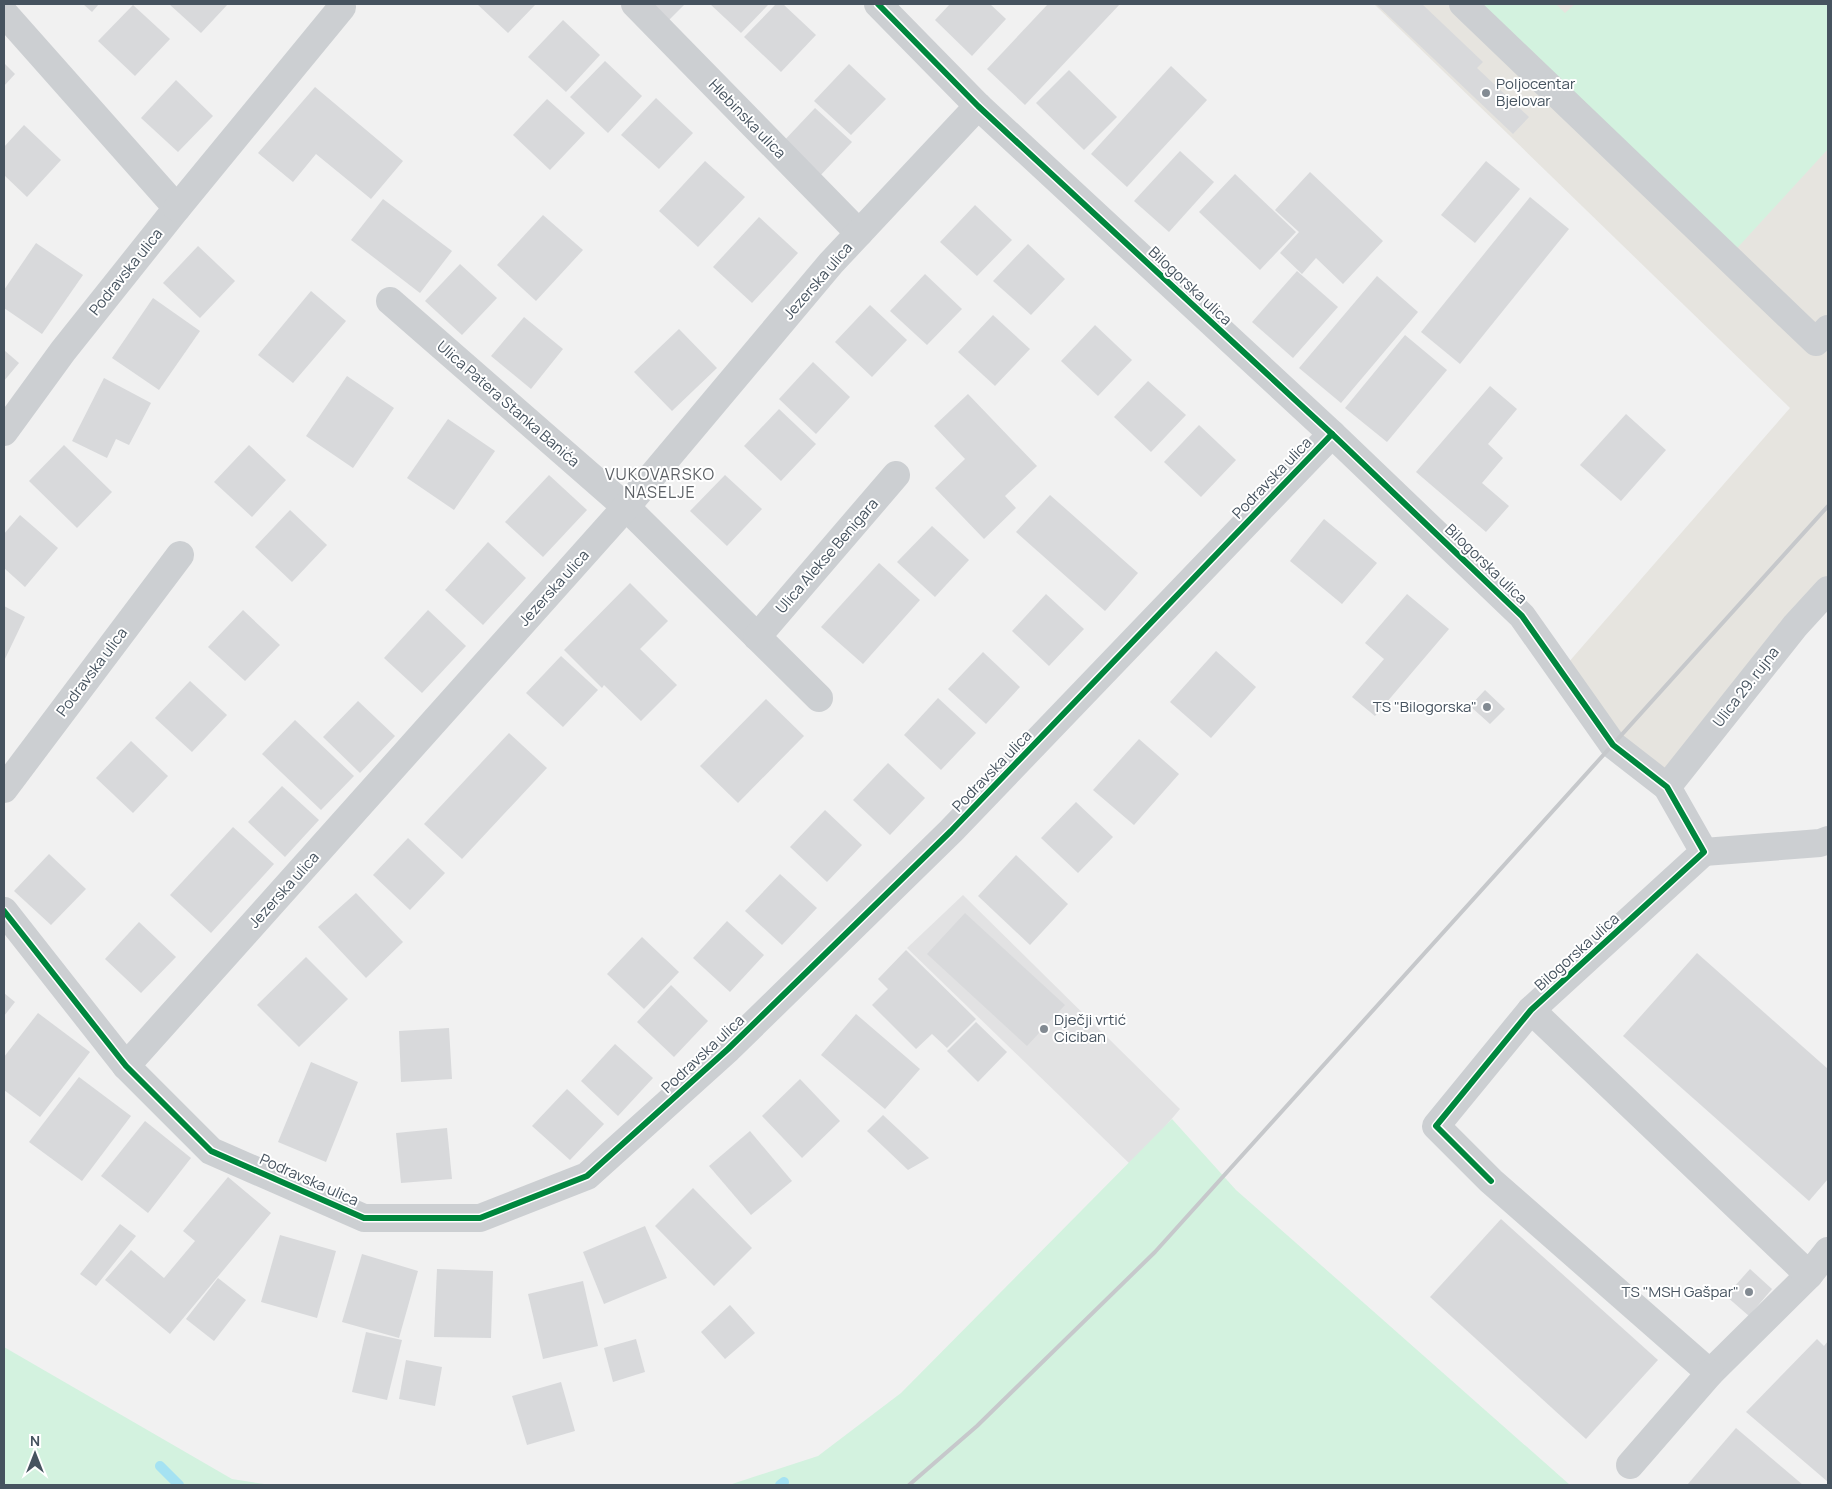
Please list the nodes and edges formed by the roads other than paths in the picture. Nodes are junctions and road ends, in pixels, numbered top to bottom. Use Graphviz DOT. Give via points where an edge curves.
graph roads {
  1 [pos="635,4"];
  2 [pos="878,4"];
  3 [pos="1463,4"];
  4 [pos="342,7"];
  5 [pos="4,13"];
  6 [pos="978,106"];
  7 [pos="177,208"];
  8 [pos="859,233"];
  9 [pos="390,301"];
  10 [pos="1828,328"];
  11 [pos="4,432"];
  12 [pos="1332,434"];
  13 [pos="896,475"];
  14 [pos="626,508"];
  15 [pos="180,555"];
  16 [pos="1828,590"];
  17 [pos="757,637"];
  18 [pos="819,698"];
  19 [pos="1667,787"];
  20 [pos="4,789"];
  21 [pos="1828,840"];
  22 [pos="1704,852"];
  23 [pos="4,911"];
  24 [pos="1531,1010"];
  25 [pos="126,1066"];
  26 [pos="1828,1251"];
  27 [pos="1809,1275"];
  28 [pos="1710,1373"];
  29 [pos="1630,1465"];
  1 -- 8 [label="street, Hlebinska ulica"];
  2 -- 6 [label="street, Bilogorska ulica"];
  3 -- 10 [label="street" via="1816,342"];
  4 -- 7 [label="street, Podravska ulica"];
  5 -- 7 [label="street"];
  6 -- 8 [label="street, Jezerska ulica"];
  6 -- 12 [label="street, Bilogorska ulica"];
  7 -- 11 [label="street, Podravska ulica" via="63,351"];
  8 -- 14 [label="street, Jezerska ulica"];
  9 -- 14 [label="street, Ulica Patera Stanka Banića"];
  12 -- 19 [label="street, Bilogorska ulica" via="1522,616 1613,745"];
  12 -- 25 [label="street, Podravska ulica" via="951,831 728,1049 586,1176 480,1218 364,1218 211,1151"];
  13 -- 17 [label="street, Ulica Alekse Benigara"];
  14 -- 17 [label="street"];
  14 -- 25 [label="street, Jezerska ulica"];
  15 -- 20 [label="street, Podravska ulica"];
  16 -- 19 [label="street, Ulica 29. rujna" via="1794,626"];
  17 -- 18 [label="street"];
  19 -- 22 [label="street, Bilogorska ulica"];
  21 -- 22 [label="street"];
  22 -- 24 [label="street, Bilogorska ulica"];
  23 -- 25 [label="street, Podravska ulica"];
  24 -- 27 [label="street"];
  24 -- 28 [label="street, Bilogorska ulica" via="1436,1126 1491,1181"];
  26 -- 27 [label="street"];
  27 -- 28 [label="street"];
  28 -- 29 [label="street"];
}
